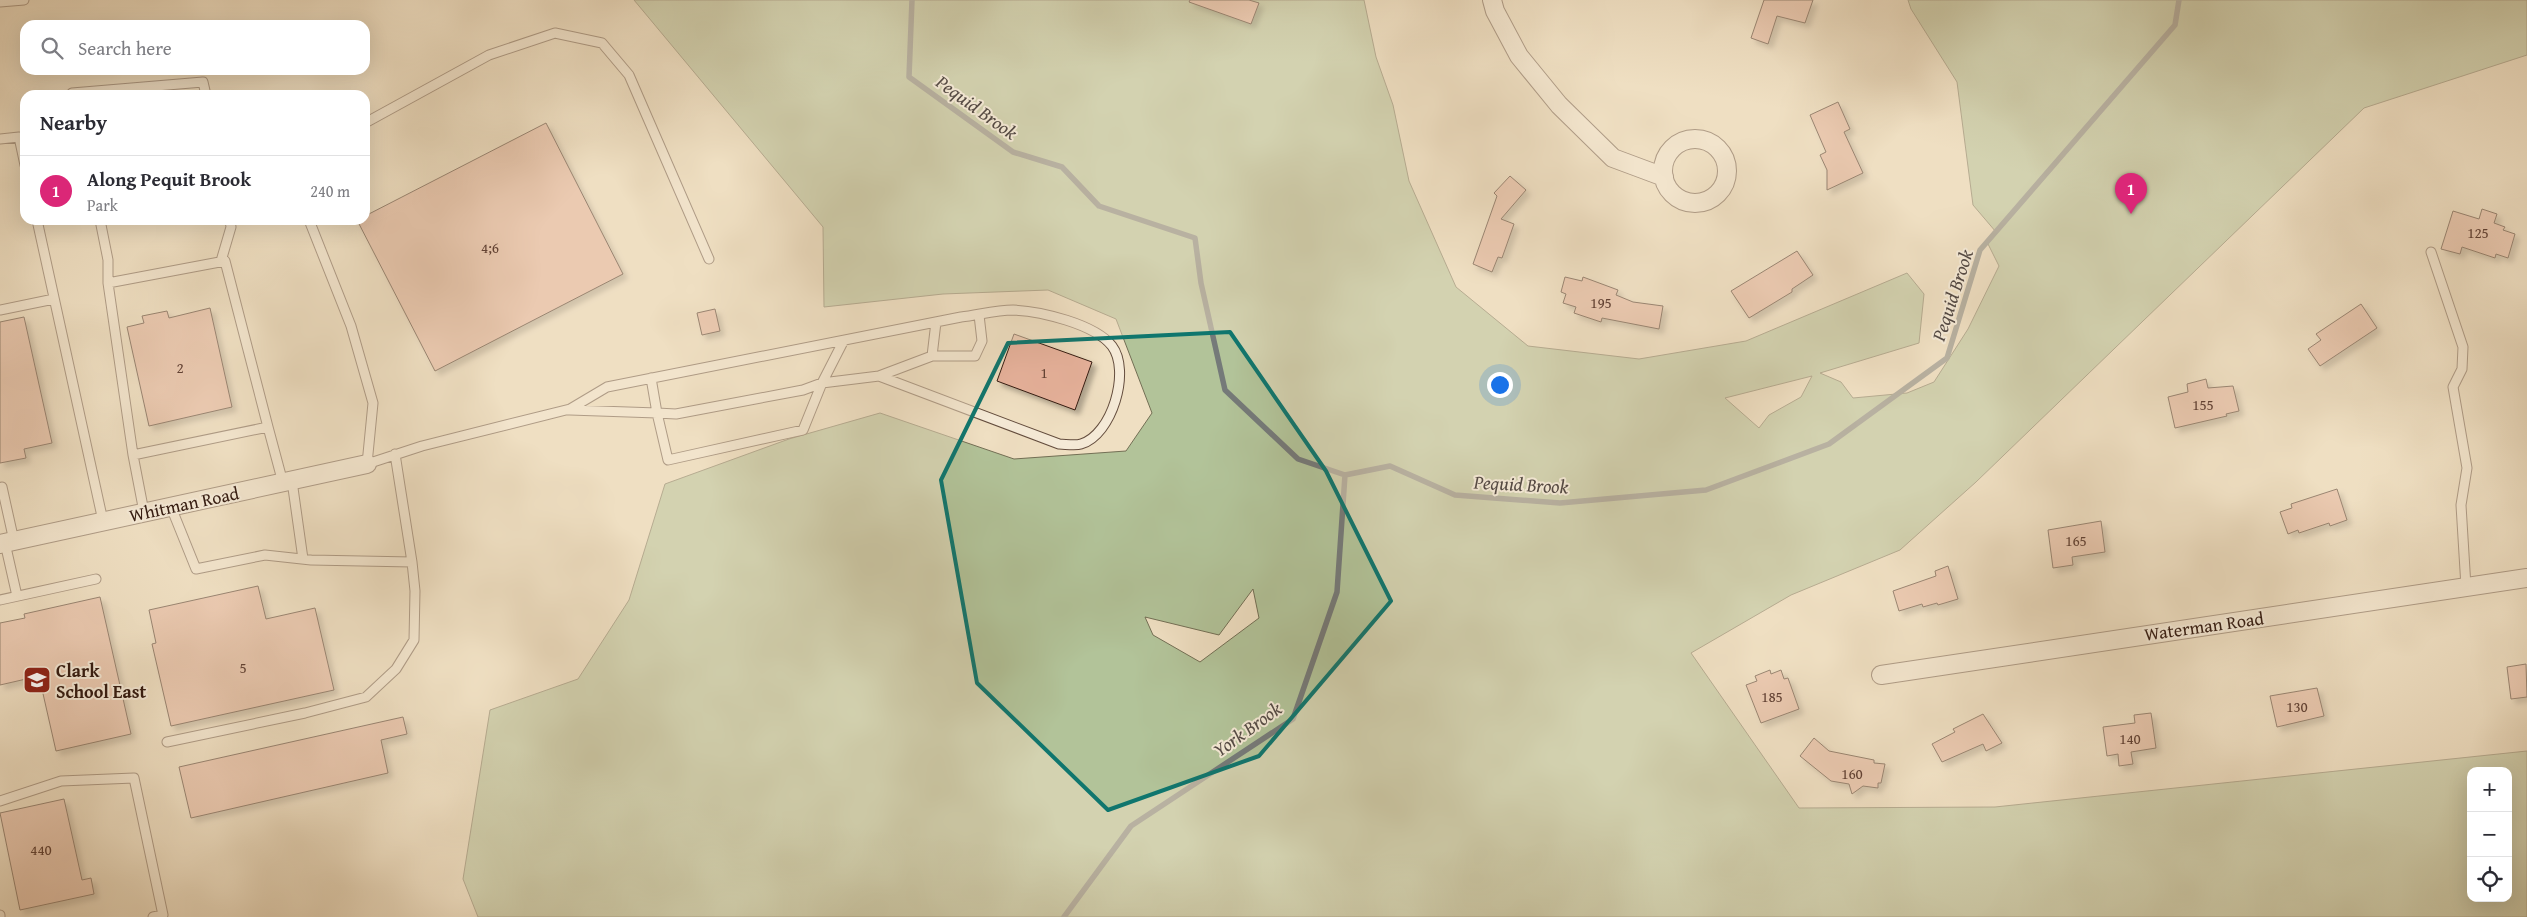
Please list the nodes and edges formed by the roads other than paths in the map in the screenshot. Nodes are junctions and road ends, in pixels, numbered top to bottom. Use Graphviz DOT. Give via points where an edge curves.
graph roads {
  1 [pos="24,0"];
  2 [pos="1492,0"];
  3 [pos="0,2"];
  4 [pos="108,90"];
  5 [pos="205,90"];
  6 [pos="370,120"];
  7 [pos="0,139"];
  8 [pos="20,142"];
  9 [pos="1664,177"];
  10 [pos="38,225"];
  11 [pos="101,225"];
  12 [pos="231,225"];
  13 [pos="311,225"];
  14 [pos="2431,252"];
  15 [pos="709,259"];
  16 [pos="221,261"];
  17 [pos="108,283"];
  18 [pos="54,299"];
  19 [pos="0,310"];
  20 [pos="979,315"];
  21 [pos="936,322"];
  22 [pos="843,342"];
  23 [pos="932,356"];
  24 [pos="879,376"];
  25 [pos="651,378"];
  26 [pos="822,383"];
  27 [pos="570,410"];
  28 [pos="657,414"];
  29 [pos="268,427"];
  30 [pos="133,454"];
  31 [pos="395,454"];
  32 [pos="367,464"];
  33 [pos="288,482"];
  34 [pos="0,488"];
  35 [pos="171,507"];
  36 [pos="144,512"];
  37 [pos="103,521"];
  38 [pos="7,543"];
  39 [pos="303,559"];
  40 [pos="412,562"];
  41 [pos="2527,578"];
  42 [pos="96,579"];
  43 [pos="2466,587"];
  44 [pos="17,596"];
  45 [pos="0,600"];
  46 [pos="1881,675"];
  47 [pos="167,742"];
  48 [pos="0,801"];
  49 [pos="153,917"];
  1 -- 3 [label="lane"];
  2 -- 9 [label="street" via="1520,56 1559,105 1613,158"];
  4 -- 5 [label="lane" via="203,82"];
  6 -- 15 [label="lane" via="489,55 554,33 602,43 629,75"];
  7 -- 8 [label="lane" via="19,137"];
  10 -- 18 [label="lane"];
  11 -- 17 [label="lane" via="108,260"];
  12 -- 16 [label="lane"];
  13 -- 32 [label="lane" via="351,326 373,403"];
  14 -- 43 [label="lane" via="2463,347 2462,369 2454,387 2467,468 2461,505"];
  16 -- 17 [label="lane"];
  16 -- 29 [label="lane" via="225,261"];
  17 -- 30 [label="lane"];
  18 -- 19 [label="lane"];
  18 -- 37 [label="lane"];
  20 -- 21 [label="lane"];
  20 -- 23 [label="lane" via="982,341 976,356"];
  20 -- 24 [label="lane" via="1013,310 1054,316 1092,330 1112,346 1121,373 1114,406 1102,430 1082,444 1059,444"];
  21 -- 22 [label="lane"];
  21 -- 23 [label="lane"];
  22 -- 25 [label="lane"];
  22 -- 26 [label="lane"];
  23 -- 24 [label="lane"];
  24 -- 26 [label="lane"];
  25 -- 27 [label="lane" via="607,387"];
  25 -- 28 [label="lane"];
  26 -- 28 [label="lane" via="783,394 676,414"];
  26 -- 28 [label="lane" via="803,430 668,460"];
  27 -- 28 [label="lane"];
  27 -- 31 [label="lane"];
  29 -- 30 [label="lane"];
  29 -- 33 [label="lane"];
  30 -- 36 [label="lane"];
  31 -- 32 [label="lane"];
  31 -- 40 [label="lane"];
  32 -- 33 [label="street, Whitman Road"];
  33 -- 35 [label="street, Whitman Road"];
  33 -- 39 [label="lane"];
  34 -- 38 [label="lane"];
  35 -- 36 [label="street, Whitman Road"];
  35 -- 39 [label="lane" via="196,568 265,555"];
  36 -- 37 [label="street, Whitman Road"];
  37 -- 38 [label="street, Whitman Road"];
  38 -- 44 [label="lane"];
  39 -- 40 [label="lane"];
  40 -- 47 [label="lane" via="414,640 396,669 366,697"];
  41 -- 43 [label="street, Waterman Road"];
  42 -- 44 [label="lane"];
  43 -- 46 [label="street, Waterman Road"];
  44 -- 45 [label="lane"];
  48 -- 49 [label="lane" via="61,781 134,778 162,915"];
}
